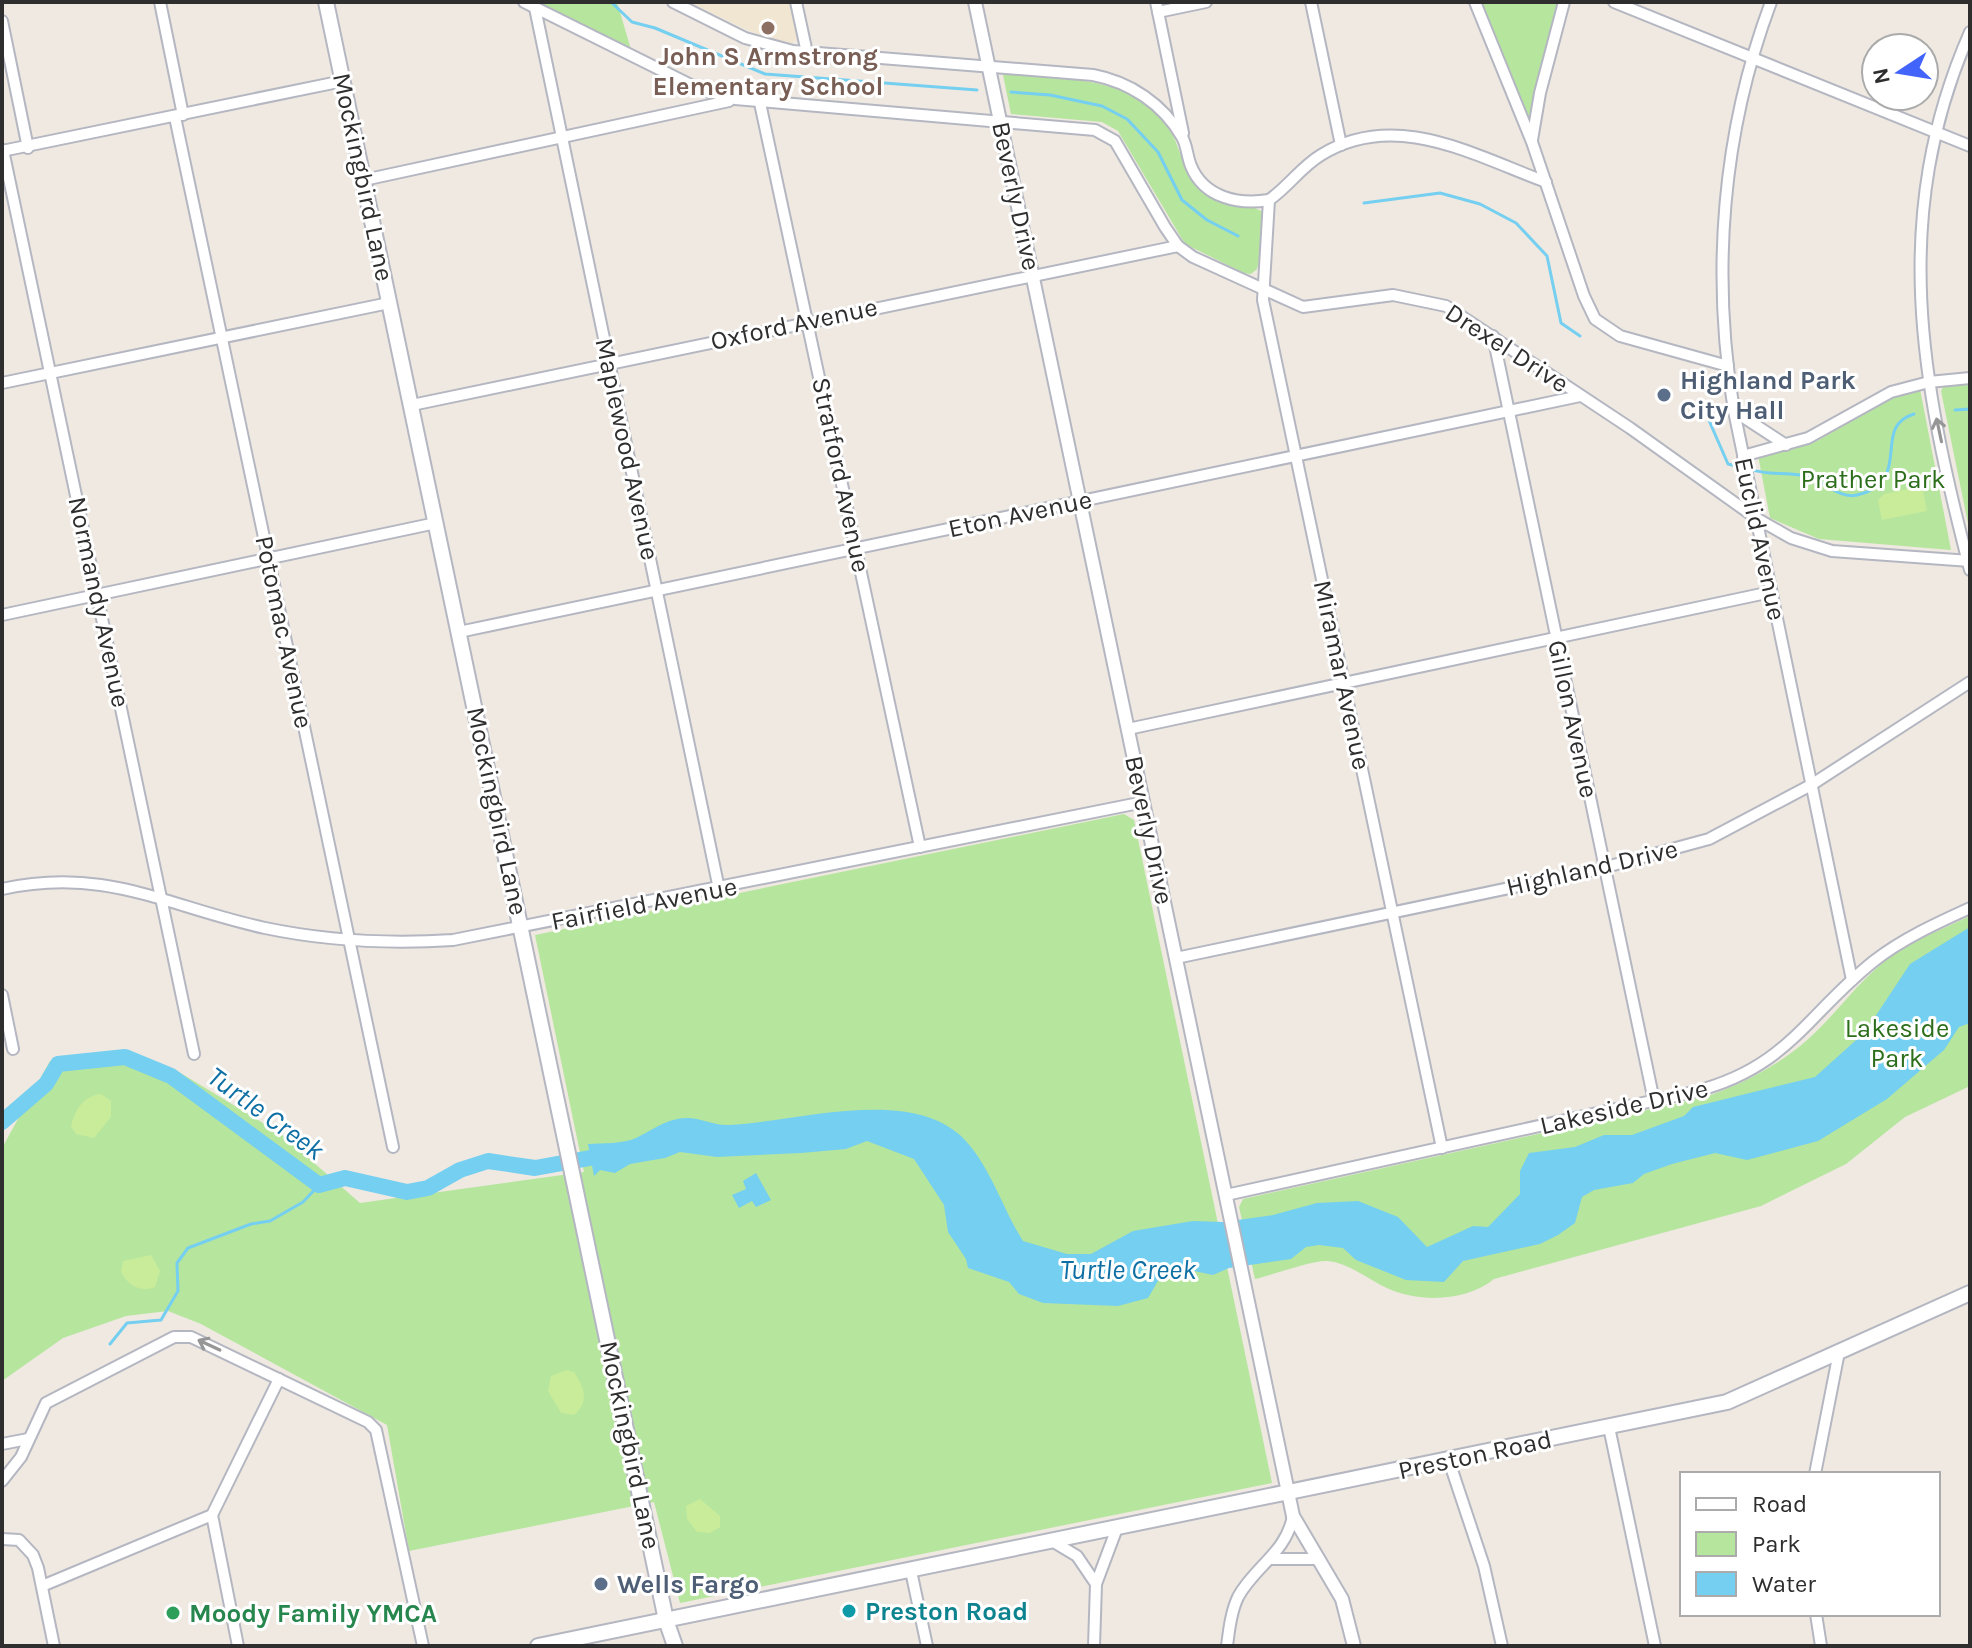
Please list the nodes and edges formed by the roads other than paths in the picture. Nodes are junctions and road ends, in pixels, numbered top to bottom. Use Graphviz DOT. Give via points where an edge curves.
graph roads {
  1 [pos="160,2"];
  2 [pos="326,2"];
  3 [pos="524,2"];
  4 [pos="673,2"];
  5 [pos="796,2"];
  6 [pos="975,2"];
  7 [pos="1206,2"];
  8 [pos="1311,2"];
  9 [pos="1475,2"];
  10 [pos="1564,2"];
  11 [pos="1614,2"];
  12 [pos="1771,2"];
  13 [pos="1157,7"];
  14 [pos="535,8"];
  15 [pos="2,21"];
  16 [pos="1970,32"];
  17 [pos="807,53"];
  18 [pos="1750,58"];
  19 [pos="989,66"];
  20 [pos="343,81"];
  21 [pos="735,99"];
  22 [pos="760,103"];
  23 [pos="179,116"];
  24 [pos="1000,121"];
  25 [pos="1935,132"];
  26 [pos="562,137"];
  27 [pos="1184,139"];
  28 [pos="1532,142"];
  29 [pos="1341,145"];
  30 [pos="1970,146"];
  31 [pos="28,148"];
  32 [pos="3,150"];
  33 [pos="364,180"];
  34 [pos="1546,182"];
  35 [pos="1269,200"];
  36 [pos="1178,246"];
  37 [pos="1033,275"];
  38 [pos="1262,290"];
  39 [pos="389,303"];
  40 [pos="809,321"];
  41 [pos="1493,336"];
  42 [pos="222,338"];
  43 [pos="609,363"];
  44 [pos="1728,366"];
  45 [pos="50,373"];
  46 [pos="1970,378"];
  47 [pos="1929,382"];
  48 [pos="2,383"];
  49 [pos="1580,396"];
  50 [pos="412,405"];
  51 [pos="1734,411"];
  52 [pos="1509,412"];
  53 [pos="1786,445"];
  54 [pos="1296,457"];
  55 [pos="1743,458"];
  56 [pos="1081,502"];
  57 [pos="1756,518"];
  58 [pos="436,523"];
  59 [pos="857,550"];
  60 [pos="268,559"];
  61 [pos="1969,564"];
  62 [pos="656,591"];
  63 [pos="1771,592"];
  64 [pos="97,595"];
  65 [pos="2,615"];
  66 [pos="459,632"];
  67 [pos="1556,638"];
  68 [pos="1970,682"];
  69 [pos="1344,683"];
  70 [pos="1128,729"];
  71 [pos="1811,785"];
  72 [pos="1144,802"];
  73 [pos="920,847"];
  74 [pos="1605,868"];
  75 [pos="2,889"];
  76 [pos="719,889"];
  77 [pos="160,897"];
  78 [pos="1970,908"];
  79 [pos="1392,913"];
  80 [pos="522,928"];
  81 [pos="349,940"];
  82 [pos="1176,958"];
  83 [pos="1852,980"];
  84 [pos="2,995"];
  85 [pos="13,1049"];
  86 [pos="194,1054"];
  87 [pos="1654,1101"];
  88 [pos="393,1147"];
  89 [pos="1442,1148"];
  90 [pos="1226,1195"];
  91 [pos="1970,1293"];
  92 [pos="1839,1352"];
  93 [pos="279,1379"];
  94 [pos="1609,1427"];
  95 [pos="28,1439"];
  96 [pos="2,1444"];
  97 [pos="1449,1461"];
  98 [pos="1815,1472"];
  99 [pos="2,1481"];
  100 [pos="1288,1493"];
  101 [pos="212,1515"];
  102 [pos="1293,1516"];
  103 [pos="1117,1528"];
  104 [pos="2,1539"];
  105 [pos="1052,1541"];
  106 [pos="1271,1559"];
  107 [pos="1318,1559"];
  108 [pos="911,1571"];
  109 [pos="1096,1584"];
  110 [pos="42,1586"];
  111 [pos="1816,1616"];
  112 [pos="666,1620"];
  113 [pos="54,1646"];
  114 [pos="238,1646"];
  115 [pos="423,1646"];
  116 [pos="538,1646"];
  117 [pos="667,1646"];
  118 [pos="675,1646"];
  119 [pos="927,1646"];
  120 [pos="1094,1646"];
  121 [pos="1227,1646"];
  122 [pos="1354,1646"];
  123 [pos="1502,1646"];
  124 [pos="1655,1646"];
  125 [pos="1821,1646"];
  1 -- 23 [label="street, Potomac Avenue"];
  2 -- 20 [label="main road, Mockingbird Lane"];
  3 -- 14 [label="street, Drexel Drive"];
  4 -- 17 [label="street" via="745,38"];
  5 -- 17 [label="street"];
  6 -- 19 [label="street, Beverly Drive"];
  7 -- 13 [label="street"];
  8 -- 29 [label="street"];
  9 -- 28 [label="street"];
  10 -- 28 [label="street"];
  11 -- 18 [label="street"];
  12 -- 18 [label="street, Euclid Avenue"];
  13 -- 27 [label="street"];
  14 -- 21 [label="street, Drexel Drive" via="699,89"];
  14 -- 26 [label="street, Maplewood Avenue"];
  15 -- 31 [label="street"];
  16 -- 25 [label="street"];
  17 -- 19 [label="street"];
  18 -- 25 [label="street"];
  18 -- 44 [label="street, Euclid Avenue" via="1729,159 1723,230"];
  19 -- 24 [label="street, Beverly Drive"];
  19 -- 27 [label="street" via="1093,75 1124,83 1155,105"];
  20 -- 23 [label="street"];
  20 -- 33 [label="main road, Mockingbird Lane"];
  21 -- 22 [label="street, Drexel Drive"];
  21 -- 26 [label="street"];
  22 -- 24 [label="street, Drexel Drive"];
  22 -- 40 [label="street, Stratford Avenue"];
  23 -- 31 [label="street"];
  23 -- 42 [label="street, Potomac Avenue"];
  24 -- 36 [label="street, Drexel Drive" via="1078,126 1106,134 1125,156"];
  24 -- 37 [label="street, Beverly Drive"];
  25 -- 30 [label="street"];
  25 -- 47 [label="street" via="1923,194 1919,260"];
  26 -- 33 [label="street"];
  26 -- 43 [label="street, Maplewood Avenue"];
  27 -- 35 [label="street" via="1193,171 1209,189 1228,200"];
  28 -- 34 [label="street"];
  29 -- 34 [label="street" via="1379,134 1419,136"];
  29 -- 35 [label="street" via="1312,161"];
  31 -- 32 [label="street"];
  32 -- 45 [label="street, Normandy Avenue"];
  33 -- 39 [label="main road, Mockingbird Lane"];
  34 -- 44 [label="street" via="1584,296 1602,326 1620,336"];
  35 -- 38 [label="street, Miramar Avenue"];
  36 -- 37 [label="street, Oxford Avenue"];
  36 -- 38 [label="street, Drexel Drive"];
  37 -- 40 [label="street, Oxford Avenue"];
  37 -- 56 [label="street, Beverly Drive"];
  38 -- 41 [label="street, Drexel Drive" via="1303,307 1384,295 1415,297 1446,306"];
  38 -- 54 [label="street, Miramar Avenue"];
  39 -- 42 [label="street"];
  39 -- 50 [label="main road, Mockingbird Lane"];
  40 -- 43 [label="street, Oxford Avenue"];
  40 -- 59 [label="street, Stratford Avenue"];
  41 -- 49 [label="street, Drexel Drive"];
  41 -- 52 [label="street, Gillon Avenue"];
  42 -- 45 [label="street"];
  42 -- 60 [label="street, Potomac Avenue"];
  43 -- 50 [label="street, Oxford Avenue"];
  43 -- 62 [label="street, Maplewood Avenue"];
  44 -- 51 [label="street, Euclid Avenue"];
  45 -- 48 [label="street"];
  45 -- 64 [label="street, Normandy Avenue"];
  46 -- 47 [label="street"];
  47 -- 53 [label="street" via="1891,392"];
  61 -- 47 [label="street, one-way"];
  49 -- 52 [label="street, Eton Avenue"];
  49 -- 57 [label="street, Drexel Drive"];
  50 -- 58 [label="main road, Mockingbird Lane"];
  51 -- 53 [label="street"];
  51 -- 55 [label="street, Euclid Avenue"];
  52 -- 54 [label="street, Eton Avenue"];
  52 -- 67 [label="street, Gillon Avenue"];
  53 -- 55 [label="street"];
  54 -- 56 [label="street, Eton Avenue"];
  54 -- 69 [label="street, Miramar Avenue"];
  55 -- 57 [label="street, Euclid Avenue"];
  56 -- 59 [label="street, Eton Avenue"];
  56 -- 70 [label="street, Beverly Drive"];
  57 -- 61 [label="street, Drexel Drive" via="1791,538 1832,551"];
  57 -- 63 [label="street, Euclid Avenue"];
  58 -- 60 [label="street"];
  58 -- 66 [label="main road, Mockingbird Lane"];
  59 -- 62 [label="street, Eton Avenue"];
  59 -- 73 [label="street, Stratford Avenue"];
  60 -- 64 [label="street"];
  60 -- 81 [label="street, Potomac Avenue"];
  62 -- 66 [label="street, Eton Avenue"];
  62 -- 76 [label="street, Maplewood Avenue"];
  63 -- 67 [label="street"];
  63 -- 71 [label="street, Euclid Avenue"];
  64 -- 65 [label="street"];
  64 -- 77 [label="street, Normandy Avenue"];
  66 -- 80 [label="main road, Mockingbird Lane"];
  67 -- 69 [label="street"];
  67 -- 74 [label="street, Gillon Avenue"];
  68 -- 71 [label="street, Highland Drive"];
  69 -- 70 [label="street"];
  69 -- 79 [label="street, Miramar Avenue"];
  70 -- 72 [label="street, Beverly Drive"];
  71 -- 74 [label="street, Highland Drive" via="1709,839"];
  71 -- 83 [label="street, Euclid Avenue"];
  72 -- 73 [label="street, Fairfield Avenue"];
  72 -- 82 [label="street, Beverly Drive"];
  73 -- 76 [label="street, Fairfield Avenue"];
  74 -- 79 [label="street, Highland Drive"];
  74 -- 87 [label="street, Gillon Avenue"];
  75 -- 77 [label="street, Fairfield Avenue" via="67,881"];
  76 -- 80 [label="street, Fairfield Avenue"];
  77 -- 81 [label="street, Fairfield Avenue" via="262,927"];
  77 -- 86 [label="street, Normandy Avenue"];
  78 -- 83 [label="street, Lakeside Drive" via="1888,950"];
  79 -- 82 [label="street, Highland Drive"];
  79 -- 89 [label="street, Miramar Avenue"];
  80 -- 81 [label="street, Fairfield Avenue" via="433,941"];
  80 -- 112 [label="main road, Mockingbird Lane"];
  81 -- 88 [label="street, Potomac Avenue"];
  82 -- 90 [label="street, Beverly Drive"];
  83 -- 87 [label="street, Lakeside Drive" via="1767,1061 1712,1088"];
  84 -- 85 [label="street"];
  87 -- 89 [label="street, Lakeside Drive"];
  89 -- 90 [label="street, Lakeside Drive"];
  90 -- 100 [label="street, Beverly Drive"];
  91 -- 92 [label="main road, Preston Road"];
  92 -- 94 [label="main road, Preston Road" via="1727,1402"];
  92 -- 98 [label="street"];
  93 -- 95 [label="street, one-way" via="191,1337 174,1337 46,1403"];
  93 -- 101 [label="street"];
  93 -- 115 [label="street" via="376,1430"];
  94 -- 97 [label="main road, Preston Road"];
  94 -- 124 [label="street"];
  95 -- 96 [label="street"];
  95 -- 99 [label="street"];
  97 -- 100 [label="main road, Preston Road"];
  97 -- 123 [label="street" via="1484,1566"];
  100 -- 102 [label="street, Beverly Drive"];
  100 -- 103 [label="main road, Preston Road"];
  101 -- 110 [label="street"];
  101 -- 114 [label="street"];
  102 -- 106 [label="street" via="1286,1541"];
  102 -- 107 [label="street, Beverly Drive"];
  103 -- 105 [label="main road, Preston Road"];
  103 -- 109 [label="street"];
  104 -- 110 [label="street" via="26,1546"];
  105 -- 108 [label="main road, Preston Road"];
  105 -- 109 [label="street" via="1077,1556"];
  106 -- 107 [label="street"];
  106 -- 121 [label="street" via="1239,1597"];
  107 -- 122 [label="street, Beverly Drive" via="1342,1599"];
  108 -- 112 [label="main road, Preston Road"];
  108 -- 119 [label="street"];
  109 -- 120 [label="street"];
  110 -- 113 [label="street"];
  111 -- 125 [label="street"];
  112 -- 116 [label="main road, Preston Road"];
  112 -- 117 [label="main road, Mockingbird Lane"];
  112 -- 118 [label="main road, Mockingbird Lane"];
}
